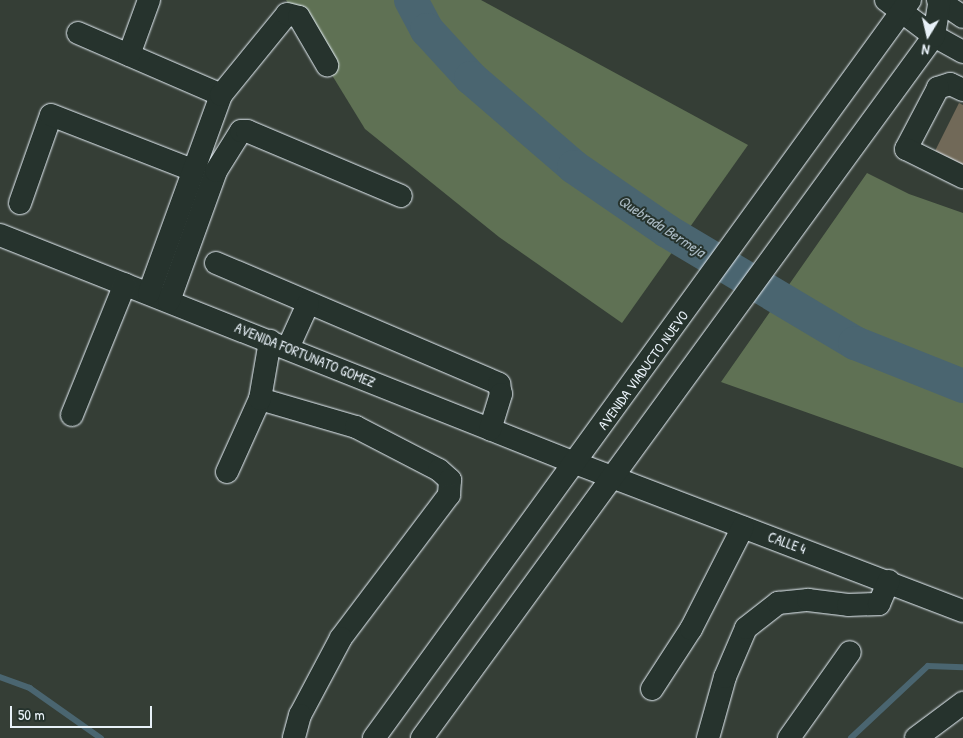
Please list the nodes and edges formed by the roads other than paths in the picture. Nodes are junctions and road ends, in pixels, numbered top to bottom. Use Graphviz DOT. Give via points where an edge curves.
graph roads {
  1 [pos="150,0"];
  2 [pos="939,1"];
  3 [pos="900,4"];
  4 [pos="963,18"];
  5 [pos="78,33"];
  6 [pos="934,36"];
  7 [pos="963,52"];
  8 [pos="129,56"];
  9 [pos="327,65"];
  10 [pos="963,90"];
  11 [pos="221,95"];
  12 [pos="192,170"];
  13 [pos="963,177"];
  14 [pos="401,196"];
  15 [pos="20,203"];
  16 [pos="0,235"];
  17 [pos="216,263"];
  18 [pos="125,284"];
  19 [pos="159,297"];
  20 [pos="308,304"];
  21 [pos="279,345"];
  22 [pos="260,399"];
  23 [pos="72,415"];
  24 [pos="490,429"];
  25 [pos="575,463"];
  26 [pos="227,472"];
  27 [pos="611,476"];
  28 [pos="743,527"];
  29 [pos="889,581"];
  30 [pos="963,611"];
  31 [pos="850,652"];
  32 [pos="652,690"];
  33 [pos="963,703"];
  34 [pos="294,738"];
  35 [pos="374,738"];
  36 [pos="422,738"];
  37 [pos="708,738"];
  38 [pos="788,738"];
  39 [pos="916,738"];
  1 -- 8 [label="street"];
  2 -- 4 [label="street"];
  2 -- 6 [label="street"];
  3 -- 6 [label="street"];
  3 -- 25 [label="street, AVENIDA VIADUCTO NUEVO" via="780,182"];
  5 -- 8 [label="street"];
  6 -- 7 [label="street"];
  6 -- 27 [label="street" via="814,204"];
  8 -- 11 [label="street"];
  9 -- 11 [label="street" via="299,17 288,14"];
  10 -- 13 [label="street" via="950,84 938,88 906,149"];
  11 -- 12 [label="street"];
  12 -- 15 [label="street" via="51,115"];
  12 -- 19 [label="street"];
  14 -- 19 [label="street" via="241,131 216,171"];
  16 -- 18 [label="street, AVENIDA FORTUNATO GOMEZ"];
  17 -- 20 [label="street"];
  18 -- 19 [label="street, AVENIDA FORTUNATO GOMEZ"];
  18 -- 23 [label="street"];
  19 -- 21 [label="street, AVENIDA FORTUNATO GOMEZ"];
  20 -- 21 [label="street"];
  20 -- 24 [label="street" via="500,384 501,394"];
  21 -- 22 [label="street"];
  21 -- 24 [label="street, AVENIDA FORTUNATO GOMEZ"];
  22 -- 26 [label="street"];
  22 -- 34 [label="street" via="356,427 439,470 450,480 449,495 341,638 300,715"];
  24 -- 25 [label="street, AVENIDA FORTUNATO GOMEZ"];
  25 -- 27 [label="street, AVENIDA FORTUNATO GOMEZ"];
  25 -- 35 [label="street, AVENIDA VIADUCTO NUEVO"];
  27 -- 28 [label="street, CALLE 4"];
  27 -- 36 [label="street"];
  28 -- 29 [label="street, CALLE 4"];
  28 -- 32 [label="street" via="691,630"];
  29 -- 30 [label="street, CALLE 4"];
  29 -- 37 [label="street" via="879,604 848,606 808,600 778,603 746,628 725,677"];
  31 -- 38 [label="street"];
  33 -- 39 [label="street"];
}
